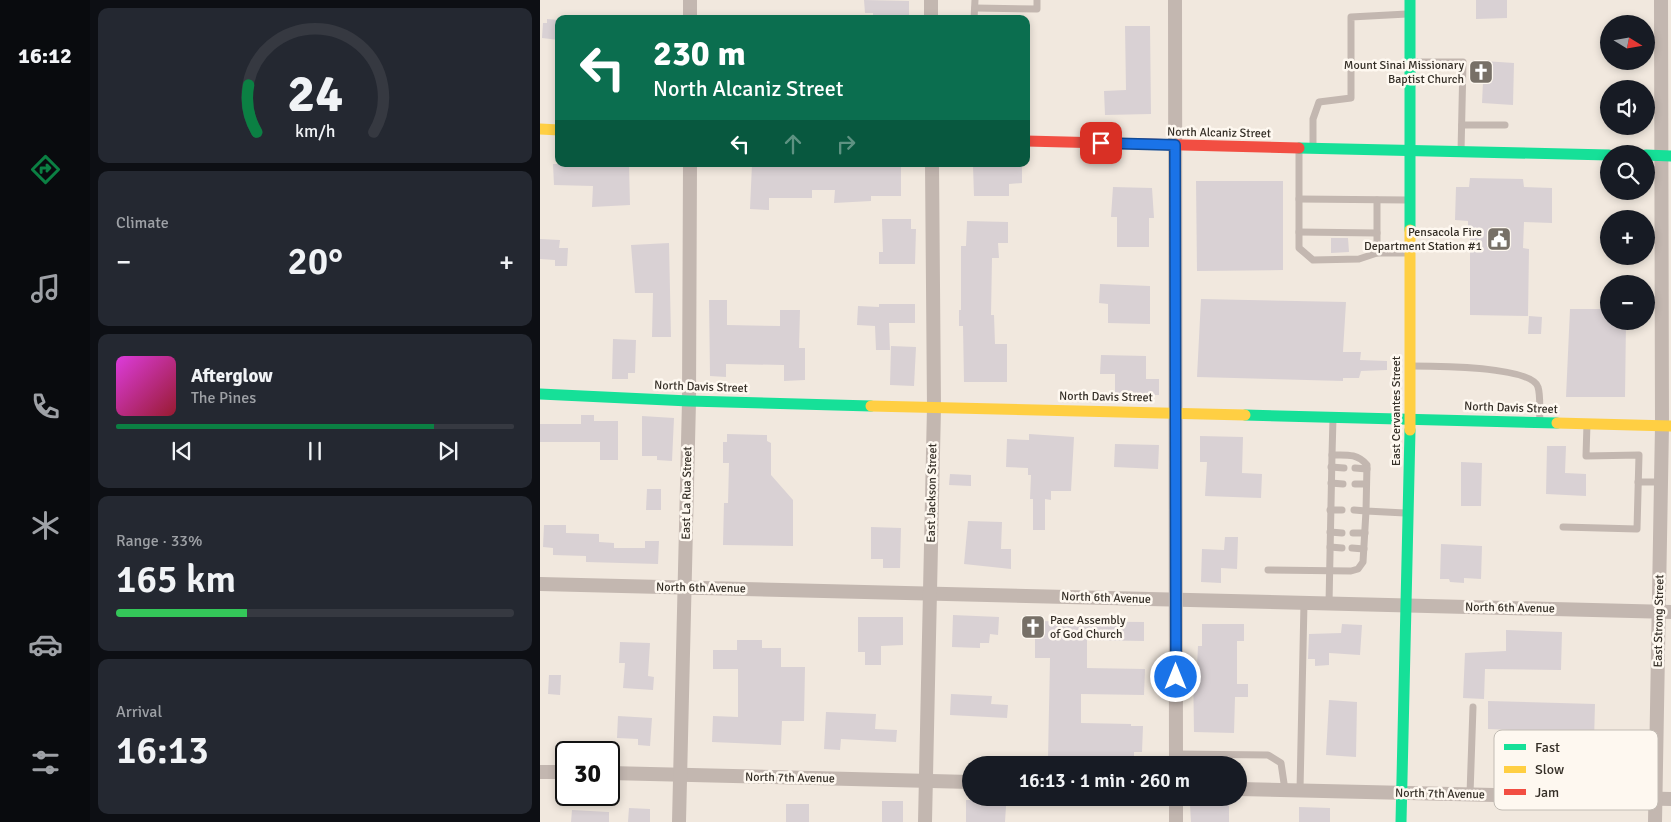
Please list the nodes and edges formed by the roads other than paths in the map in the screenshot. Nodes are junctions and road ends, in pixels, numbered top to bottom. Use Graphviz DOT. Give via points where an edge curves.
graph roads {
  1 [pos="690,0"];
  2 [pos="931,0"];
  3 [pos="1037,0"];
  4 [pos="1175,0"];
  5 [pos="1410,0"];
  6 [pos="1661,0"];
  7 [pos="975,4"];
  8 [pos="1410,14"];
  9 [pos="690,15"];
  10 [pos="932,15"];
  11 [pos="1411,62"];
  12 [pos="1462,125"];
  13 [pos="1505,125"];
  14 [pos="540,129"];
  15 [pos="555,130"];
  16 [pos="1030,141"];
  17 [pos="1175,145"];
  18 [pos="1299,148"];
  19 [pos="1313,149"];
  20 [pos="1410,151"];
  21 [pos="1461,152"];
  22 [pos="1600,155"];
  23 [pos="1666,156"];
  24 [pos="690,167"];
  25 [pos="932,167"];
  26 [pos="1299,199"];
  27 [pos="1377,200"];
  28 [pos="1410,200"];
  29 [pos="1299,232"];
  30 [pos="1377,233"];
  31 [pos="1377,253"];
  32 [pos="1410,253"];
  33 [pos="1410,366"];
  34 [pos="540,394"];
  35 [pos="690,401"];
  36 [pos="934,407"];
  37 [pos="1176,413"];
  38 [pos="1333,416"];
  39 [pos="1410,418"];
  40 [pos="1540,422"];
  41 [pos="1587,424"];
  42 [pos="1666,426"];
  43 [pos="1332,455"];
  44 [pos="1331,467"];
  45 [pos="1344,468"];
  46 [pos="1355,468"];
  47 [pos="1367,469"];
  48 [pos="1638,482"];
  49 [pos="1661,482"];
  50 [pos="1331,483"];
  51 [pos="1343,484"];
  52 [pos="1355,484"];
  53 [pos="1366,484"];
  54 [pos="1330,510"];
  55 [pos="1342,510"];
  56 [pos="1354,510"];
  57 [pos="1366,511"];
  58 [pos="1408,513"];
  59 [pos="1563,528"];
  60 [pos="1330,532"];
  61 [pos="1342,533"];
  62 [pos="1353,533"];
  63 [pos="1365,533"];
  64 [pos="1330,547"];
  65 [pos="1342,548"];
  66 [pos="1352,548"];
  67 [pos="1364,549"];
  68 [pos="1268,570"];
  69 [pos="1329,570"];
  70 [pos="540,584"];
  71 [pos="685,588"];
  72 [pos="930,594"];
  73 [pos="1176,600"];
  74 [pos="1304,603"];
  75 [pos="1329,604"];
  76 [pos="1406,605"];
  77 [pos="1665,612"];
  78 [pos="1473,707"];
  79 [pos="1176,756"];
  80 [pos="1247,756"];
  81 [pos="1658,757"];
  82 [pos="540,772"];
  83 [pos="555,772"];
  84 [pos="620,773"];
  85 [pos="680,775"];
  86 [pos="925,781"];
  87 [pos="962,782"];
  88 [pos="1247,788"];
  89 [pos="1286,790"];
  90 [pos="1300,790"];
  91 [pos="1401,793"];
  92 [pos="1470,794"];
  93 [pos="1494,795"];
  94 [pos="1658,798"];
  95 [pos="1671,799"];
  96 [pos="1176,806"];
  97 [pos="679,822"];
  98 [pos="925,822"];
  99 [pos="1176,822"];
  100 [pos="1401,822"];
  1 -- 9 [label="street"];
  2 -- 10 [label="street"];
  3 -- 7 [label="lane" via="1037,9"];
  4 -- 17 [label="street"];
  5 -- 8 [label="main road, East Cervantes Street"];
  6 -- 23 [label="street, East Strong Street"];
  8 -- 11 [label="main road, East Cervantes Street"];
  8 -- 19 [label="lane" via="1351,17 1351,98 1319,102 1313,119"];
  11 -- 12 [label="lane" via="1463,62"];
  11 -- 20 [label="main road, East Cervantes Street"];
  12 -- 13 [label="lane"];
  12 -- 21 [label="lane"];
  14 -- 15 [label="main road"];
  16 -- 17 [label="main road, North Alcaniz Street"];
  17 -- 18 [label="main road, North Alcaniz Street"];
  17 -- 37 [label="street"];
  18 -- 19 [label="main road, North Alcaniz Street"];
  18 -- 26 [label="lane"];
  19 -- 20 [label="main road, North Alcaniz Street"];
  20 -- 21 [label="main road, North Alcaniz Street"];
  20 -- 28 [label="main road, East Cervantes Street"];
  21 -- 22 [label="main road, North Alcaniz Street"];
  23 -- 42 [label="street, East Strong Street"];
  24 -- 35 [label="street, East La Rua Street"];
  25 -- 36 [label="street, East Jackson Street"];
  26 -- 27 [label="lane"];
  26 -- 29 [label="lane"];
  27 -- 28 [label="lane"];
  27 -- 30 [label="lane"];
  28 -- 32 [label="main road, East Cervantes Street"];
  29 -- 30 [label="lane"];
  29 -- 31 [label="lane" via="1299,248 1313,260 1359,259"];
  30 -- 31 [label="lane"];
  31 -- 32 [label="lane"];
  32 -- 33 [label="main road, East Cervantes Street"];
  33 -- 39 [label="main road, East Cervantes Street"];
  33 -- 40 [label="lane" via="1456,367 1530,378 1538,386"];
  34 -- 35 [label="main road, North Davis Street"];
  35 -- 36 [label="main road, North Davis Street"];
  35 -- 71 [label="street, East La Rua Street"];
  36 -- 37 [label="main road, North Davis Street"];
  36 -- 72 [label="street, East Jackson Street"];
  37 -- 38 [label="main road, North Davis Street"];
  37 -- 73 [label="street"];
  38 -- 39 [label="main road, North Davis Street"];
  38 -- 43 [label="lane"];
  39 -- 40 [label="main road, North Davis Street"];
  39 -- 58 [label="main road, East Cervantes Street"];
  40 -- 41 [label="main road, North Davis Street"];
  41 -- 42 [label="main road, North Davis Street"];
  41 -- 48 [label="lane" via="1586,456 1639,455"];
  42 -- 49 [label="street, East Strong Street"];
  43 -- 44 [label="lane"];
  43 -- 47 [label="lane" via="1361,457"];
  44 -- 45 [label="lane"];
  44 -- 50 [label="lane"];
  46 -- 47 [label="lane"];
  47 -- 53 [label="lane"];
  48 -- 49 [label="lane"];
  48 -- 59 [label="lane" via="1637,528"];
  49 -- 77 [label="street, East Strong Street"];
  50 -- 51 [label="lane"];
  50 -- 54 [label="lane"];
  52 -- 53 [label="lane"];
  53 -- 57 [label="lane"];
  54 -- 55 [label="lane"];
  54 -- 60 [label="lane"];
  56 -- 57 [label="lane"];
  57 -- 58 [label="lane"];
  57 -- 63 [label="lane"];
  58 -- 76 [label="main road, East Cervantes Street"];
  60 -- 61 [label="lane"];
  60 -- 64 [label="lane"];
  62 -- 63 [label="lane"];
  63 -- 67 [label="lane"];
  64 -- 65 [label="lane"];
  64 -- 69 [label="lane"];
  66 -- 67 [label="lane"];
  67 -- 69 [label="lane" via="1363,562 1358,570"];
  68 -- 69 [label="lane"];
  69 -- 75 [label="lane"];
  70 -- 71 [label="street, North 6th Avenue"];
  71 -- 72 [label="street, North 6th Avenue"];
  71 -- 85 [label="street, East La Rua Street"];
  72 -- 73 [label="street, North 6th Avenue"];
  72 -- 86 [label="street, East Jackson Street"];
  73 -- 74 [label="street, North 6th Avenue"];
  73 -- 79 [label="street"];
  74 -- 75 [label="street, North 6th Avenue"];
  74 -- 90 [label="lane"];
  75 -- 76 [label="street, North 6th Avenue"];
  76 -- 77 [label="street, North 6th Avenue"];
  76 -- 91 [label="main road, East Cervantes Street"];
  77 -- 81 [label="street, East Strong Street"];
  78 -- 92 [label="lane"];
  80 -- 89 [label="lane" via="1268,755 1282,763"];
  82 -- 83 [label="street"];
  84 -- 85 [label="street, North 7th Avenue"];
  85 -- 86 [label="street, North 7th Avenue"];
  85 -- 97 [label="street, East La Rua Street"];
  86 -- 87 [label="street, North 7th Avenue"];
  86 -- 98 [label="street, East Jackson Street"];
  88 -- 89 [label="street, North 7th Avenue"];
  89 -- 90 [label="street, North 7th Avenue"];
  90 -- 91 [label="street, North 7th Avenue"];
  91 -- 92 [label="street, North 7th Avenue"];
  91 -- 100 [label="main road, East Cervantes Street"];
  92 -- 93 [label="street, North 7th Avenue"];
  94 -- 95 [label="street, North 7th Avenue"];
  96 -- 99 [label="street"];
}
